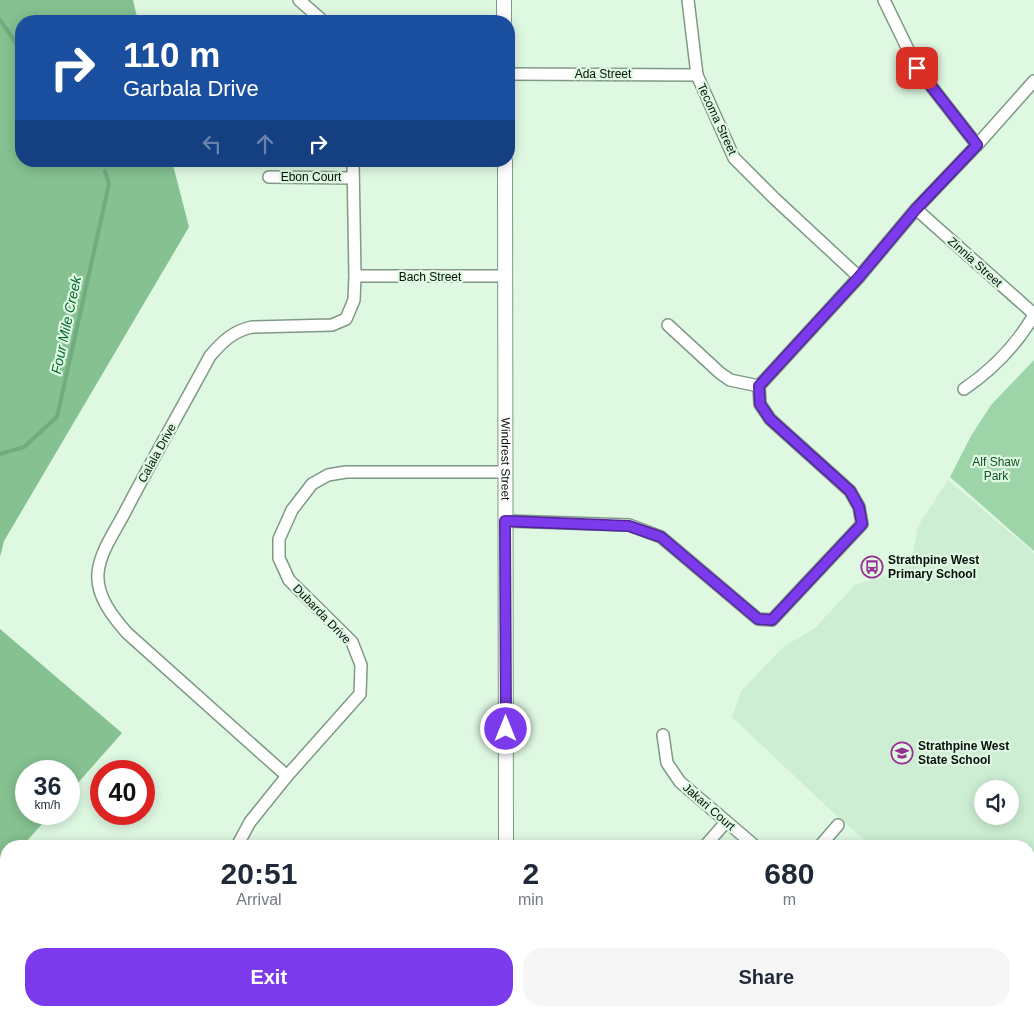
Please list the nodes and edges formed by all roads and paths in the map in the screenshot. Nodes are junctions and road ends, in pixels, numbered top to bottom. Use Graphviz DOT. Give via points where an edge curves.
graph roads {
  1 [pos="299,0"];
  2 [pos="504,0"];
  3 [pos="688,0"];
  4 [pos="884,0"];
  5 [pos="316,15"];
  6 [pos="504,15"];
  7 [pos="515,74"];
  8 [pos="697,75"];
  9 [pos="1034,82"];
  10 [pos="977,145"];
  11 [pos="353,167"];
  12 [pos="504,167"];
  13 [pos="269,177"];
  14 [pos="352,178"];
  15 [pos="916,209"];
  16 [pos="355,276"];
  17 [pos="505,276"];
  18 [pos="859,277"];
  19 [pos="1034,315"];
  20 [pos="668,326"];
  21 [pos="759,386"];
  22 [pos="964,389"];
  23 [pos="504,472"];
  24 [pos="505,521"];
  25 [pos="663,735"];
  26 [pos="287,776"];
  27 [pos="726,822"];
  28 [pos="838,825"];
  29 [pos="240,840"];
  30 [pos="506,840"];
  31 [pos="710,840"];
  32 [pos="748,840"];
  33 [pos="825,840"];
  1 -- 5 [label="street"];
  2 -- 6 [label="street"];
  3 -- 8 [label="street, Tecoma Street"];
  4 -- 10 [label="street" via="917,68"];
  7 -- 8 [label="street, Ada Street"];
  8 -- 18 [label="street, Tecoma Street" via="734,158"];
  9 -- 10 [label="street"];
  10 -- 15 [label="street"];
  11 -- 14 [label="street, Calala Drive"];
  12 -- 17 [label="street, Windrest Street"];
  13 -- 14 [label="street, Ebon Court"];
  14 -- 16 [label="street, Calala Drive"];
  15 -- 18 [label="street"];
  15 -- 19 [label="street, Zinnia Street"];
  16 -- 17 [label="street, Bach Street"];
  16 -- 26 [label="street, Calala Drive" via="354,300 346,318 332,325 241,330 210,356 101,558 98,574 101,594 111,615 127,633"];
  17 -- 23 [label="street, Windrest Street"];
  18 -- 21 [label="street"];
  19 -- 22 [label="street" via="986,374"];
  20 -- 21 [label="street" via="730,380"];
  21 -- 24 [label="street" via="760,404 770,419 850,491 859,507 862,524 772,620 758,619 661,537 629,526"];
  23 -- 24 [label="street, Windrest Street"];
  23 -- 26 [label="street, Dubarda Drive" via="346,472 328,475 312,484 292,510 279,539 279,558 289,580 352,642 361,665 360,694"];
  24 -- 30 [label="street, Windrest Street"];
  25 -- 27 [label="street, Jakari Court" via="666,763 680,782"];
  26 -- 29 [label="street, Dubarda Drive" via="250,822"];
  27 -- 31 [label="street"];
  27 -- 32 [label="street, Jakari Court"];
  28 -- 33 [label="street"];
}
